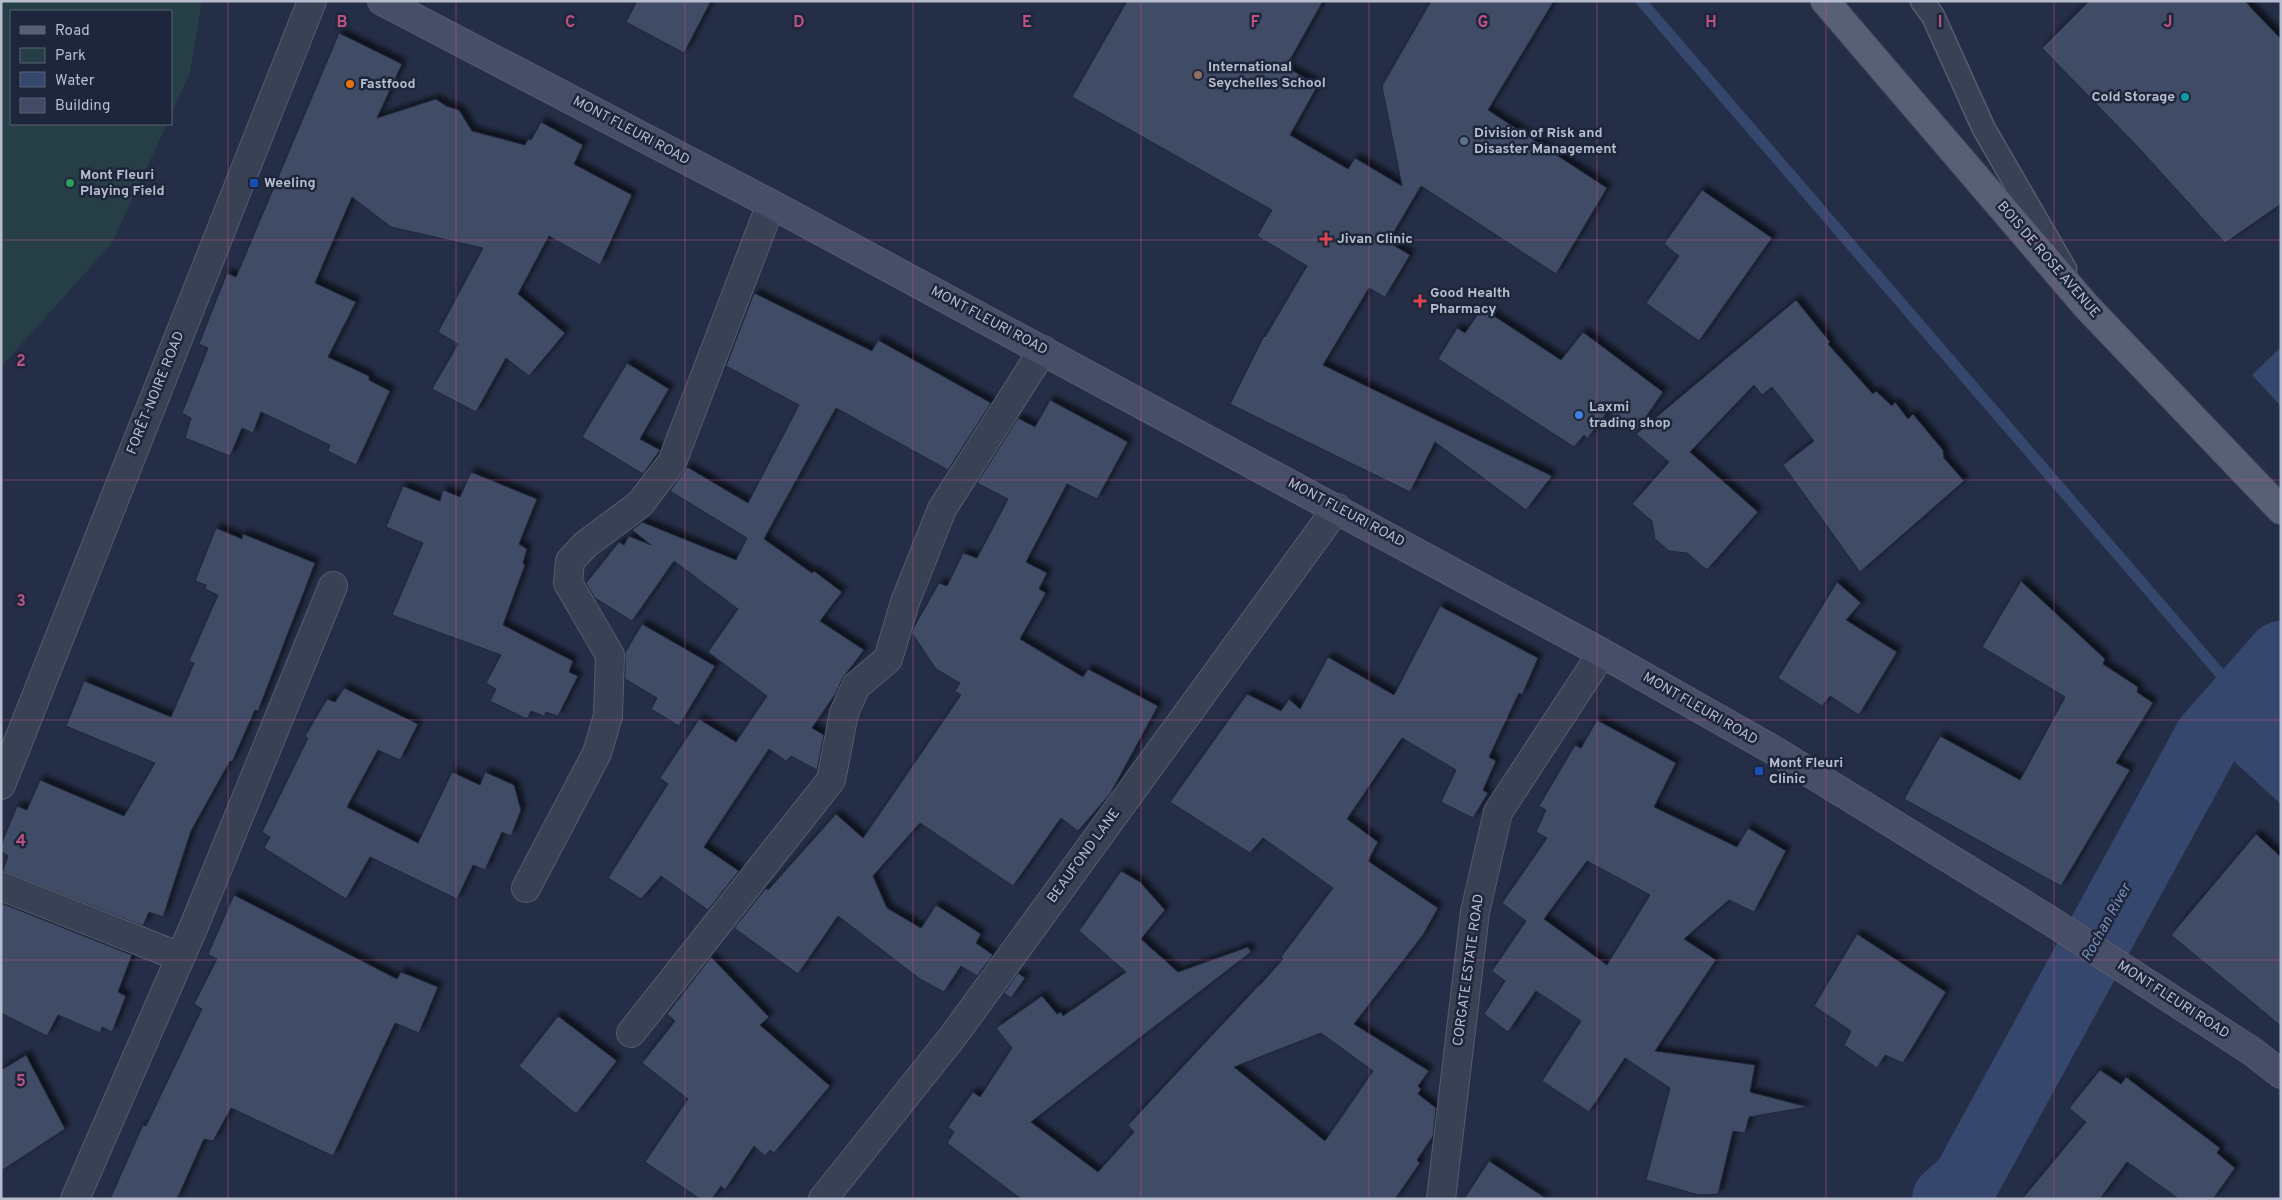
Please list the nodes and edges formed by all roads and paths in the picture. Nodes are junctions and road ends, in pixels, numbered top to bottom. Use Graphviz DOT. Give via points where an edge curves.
graph roads {
  1 [pos="312,1"];
  2 [pos="382,1"];
  3 [pos="1825,1"];
  4 [pos="1932,6"];
  5 [pos="770,204"];
  6 [pos="2087,307"];
  7 [pos="1043,350"];
  8 [pos="1337,508"];
  9 [pos="2281,510"];
  10 [pos="333,586"];
  11 [pos="1602,653"];
  12 [pos="1,785"];
  13 [pos="1,886"];
  14 [pos="526,888"];
  15 [pos="180,957"];
  16 [pos="631,1033"];
  17 [pos="2281,1074"];
  18 [pos="75,1199"];
  19 [pos="823,1199"];
  20 [pos="1441,1199"];
  1 -- 12 [label="street, FORÊT-NOIRE ROAD"];
  2 -- 5 [label="main road, MONT FLEURI ROAD"];
  3 -- 6 [label="main road, BOIS DE ROSE AVENUE"];
  4 -- 6 [label="lane" via="1984,130"];
  5 -- 7 [label="main road, MONT FLEURI ROAD"];
  5 -- 14 [label="street" via="672,462 640,504 586,544 570,561 568,583 610,655 608,716 597,753"];
  6 -- 9 [label="main road, BOIS DE ROSE AVENUE"];
  7 -- 8 [label="main road, MONT FLEURI ROAD"];
  7 -- 16 [label="street" via="942,509 905,602 888,659 856,686 844,713 831,780"];
  8 -- 11 [label="main road, MONT FLEURI ROAD"];
  8 -- 19 [label="street, BEAUFOND LANE" via="960,1027"];
  10 -- 15 [label="street"];
  11 -- 17 [label="main road, MONT FLEURI ROAD" via="1775,752 2049,920 2253,1052"];
  11 -- 20 [label="street, CORGATE ESTATE ROAD" via="1498,812 1475,912"];
  13 -- 15 [label="street"];
  15 -- 18 [label="street"];
}
